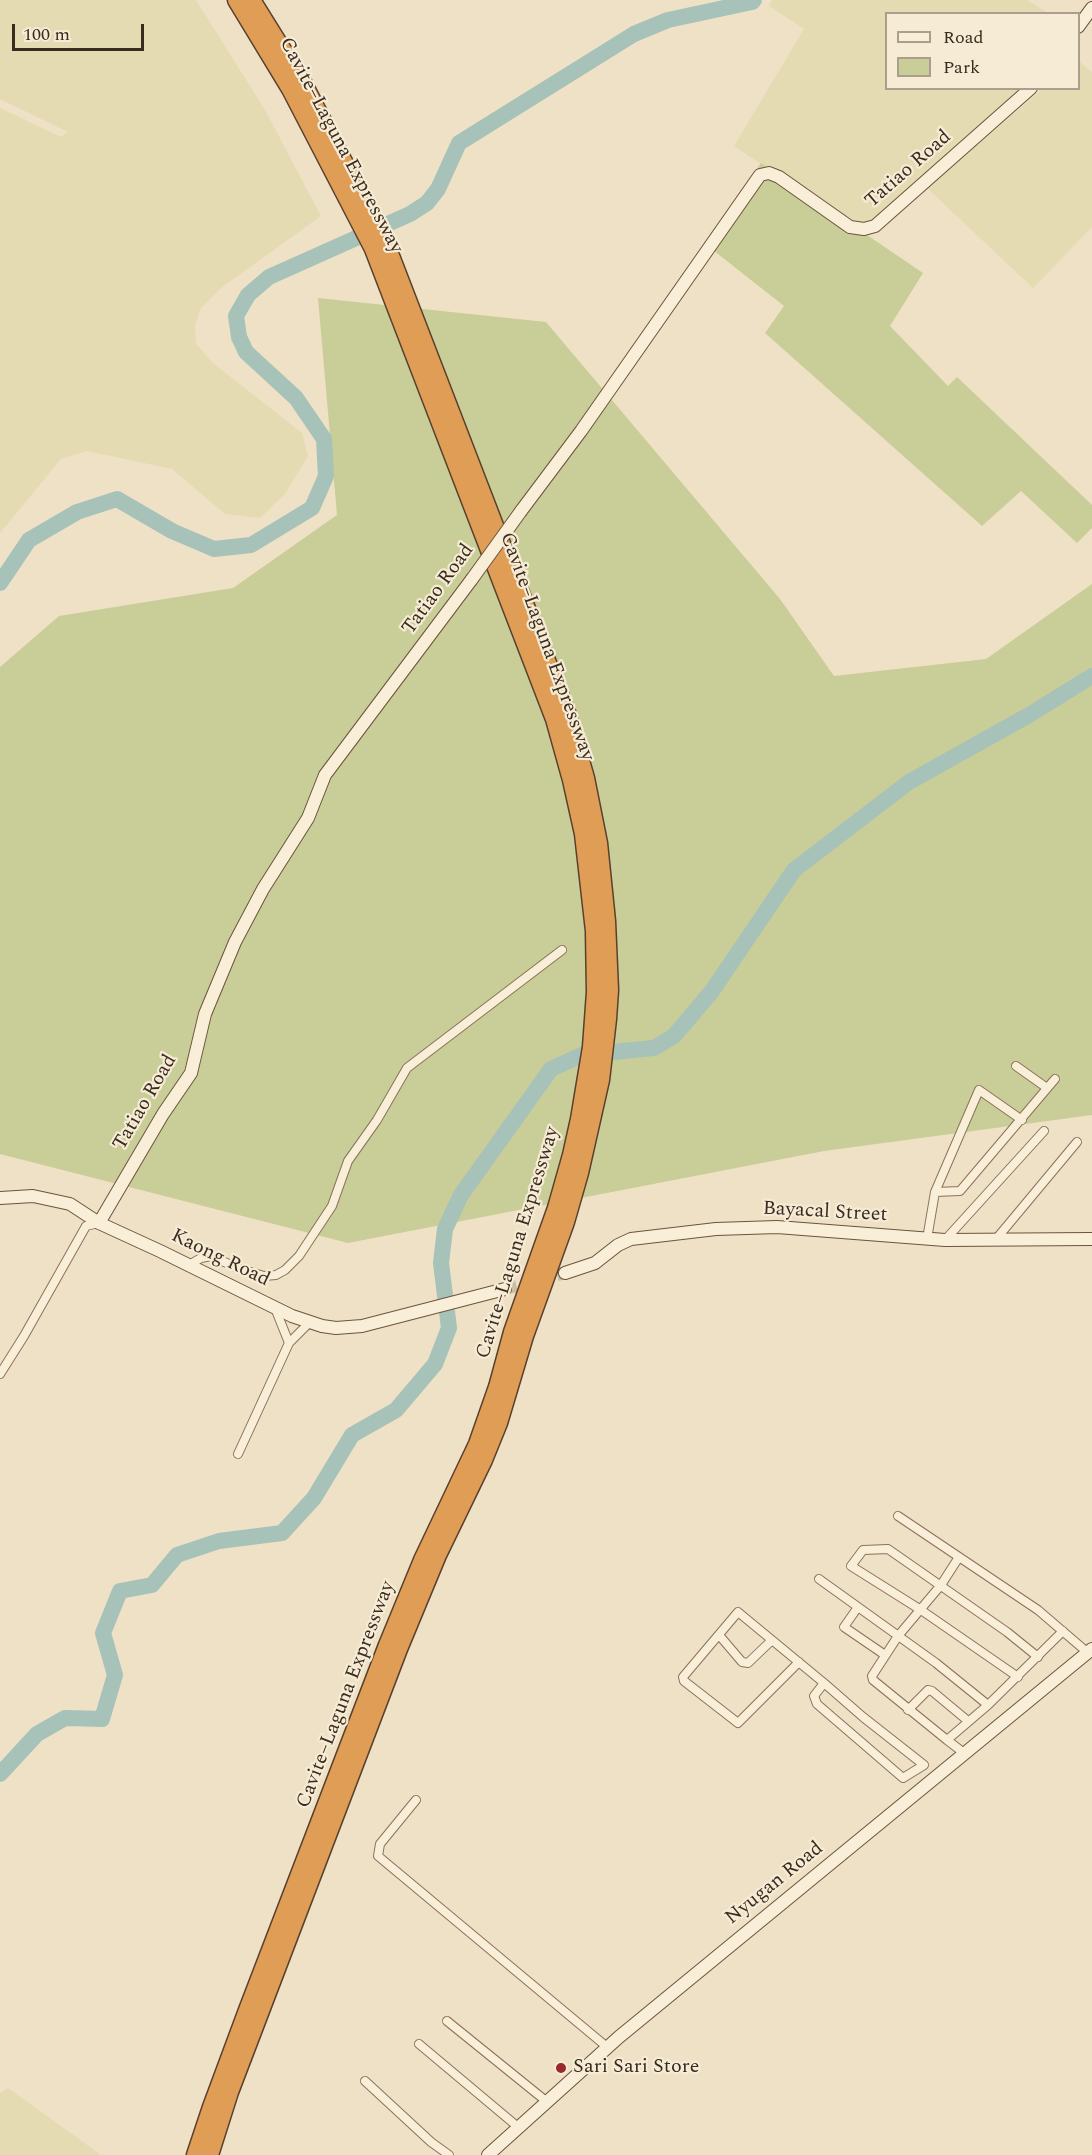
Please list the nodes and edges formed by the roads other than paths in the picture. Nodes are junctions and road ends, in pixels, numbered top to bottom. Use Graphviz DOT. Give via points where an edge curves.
graph roads {
  1 [pos="236,0"];
  2 [pos="252,0"];
  3 [pos="1092,8"];
  4 [pos="1080,24"];
  5 [pos="1030,90"];
  6 [pos="360,205"];
  7 [pos="561,950"];
  8 [pos="1016,1066"];
  9 [pos="1055,1079"];
  10 [pos="1047,1088"];
  11 [pos="587,1116"];
  12 [pos="1022,1120"];
  13 [pos="1044,1131"];
  14 [pos="1077,1142"];
  15 [pos="935,1192"];
  16 [pos="0,1198"];
  17 [pos="99,1223"];
  18 [pos="997,1238"];
  19 [pos="927,1239"];
  20 [pos="1092,1239"];
  21 [pos="945,1240"];
  22 [pos="189,1265"];
  23 [pos="565,1273"];
  24 [pos="505,1289"];
  25 [pos="275,1308"];
  26 [pos="309,1323"];
  27 [pos="289,1342"];
  28 [pos="0,1374"];
  29 [pos="238,1454"];
  30 [pos="898,1516"];
  31 [pos="959,1557"];
  32 [pos="819,1579"];
  33 [pos="941,1585"];
  34 [pos="858,1607"];
  35 [pos="921,1610"];
  36 [pos="1063,1631"];
  37 [pos="718,1635"];
  38 [pos="898,1636"];
  39 [pos="771,1641"];
  40 [pos="1090,1650"];
  41 [pos="885,1655"];
  42 [pos="1038,1657"];
  43 [pos="799,1662"];
  44 [pos="1018,1677"];
  45 [pos="824,1683"];
  46 [pos="988,1705"];
  47 [pos="908,1710"];
  48 [pos="968,1721"];
  49 [pos="947,1740"];
  50 [pos="964,1754"];
  51 [pos="924,1765"];
  52 [pos="937,1776"];
  53 [pos="416,1800"];
  54 [pos="447,2021"];
  55 [pos="419,2044"];
  56 [pos="607,2047"];
  57 [pos="365,2081"];
  58 [pos="546,2101"];
  59 [pos="518,2127"];
  60 [pos="195,2155"];
  61 [pos="210,2155"];
  62 [pos="449,2155"];
  63 [pos="488,2155"];
  1 -- 6 [label="highway, Cavite–Laguna Expressway"];
  2 -- 6 [label="highway, Cavite–Laguna Expressway" via="303,82"];
  3 -- 4 [label="main road"];
  5 -- 17 [label="main road, Tatiao Road, bridge" via="875,226 850,227 779,177 760,175 581,431 325,775 308,818 235,942 205,1014 191,1073"];
  6 -- 11 [label="highway, Cavite–Laguna Expressway" via="380,246 554,719 572,780 583,834 602,991 591,1047"];
  7 -- 22 [label="street" via="407,1068 348,1161 332,1206 285,1270 264,1276 211,1256"];
  8 -- 10 [label="street"];
  9 -- 10 [label="street"];
  10 -- 12 [label="street"];
  11 -- 60 [label="highway, Cavite–Laguna Expressway" via="477,1444 422,1560 387,1646"];
  11 -- 61 [label="highway, Cavite–Laguna Expressway" via="573,1197 499,1423 402,1640 230,2092"];
  12 -- 15 [label="street" via="960,1191"];
  12 -- 15 [label="street" via="978,1090"];
  13 -- 21 [label="street"];
  14 -- 18 [label="street"];
  15 -- 19 [label="street"];
  16 -- 17 [label="main road, Kaong Road" via="33,1196 70,1204"];
  17 -- 22 [label="main road, Kaong Road"];
  17 -- 28 [label="street" via="86,1226"];
  18 -- 20 [label="main road, Bayacal Street"];
  18 -- 21 [label="main road, Bayacal Street"];
  19 -- 21 [label="main road, Bayacal Street"];
  19 -- 23 [label="main road, Bayacal Street" via="777,1227 716,1229 631,1239 595,1263"];
  22 -- 25 [label="main road, Kaong Road"];
  24 -- 26 [label="main road, Kaong Road" via="350,1327"];
  25 -- 26 [label="main road, Kaong Road"];
  25 -- 27 [label="street"];
  26 -- 27 [label="street"];
  27 -- 29 [label="street"];
  30 -- 31 [label="street"];
  31 -- 33 [label="street"];
  31 -- 36 [label="street"];
  32 -- 34 [label="street"];
  33 -- 35 [label="street"];
  33 -- 35 [label="street" via="888,1549 863,1550 851,1566"];
  33 -- 42 [label="street"];
  34 -- 38 [label="street"];
  34 -- 41 [label="street" via="844,1627"];
  35 -- 38 [label="street"];
  35 -- 44 [label="street"];
  36 -- 40 [label="street"];
  36 -- 42 [label="street"];
  37 -- 39 [label="street" via="742,1662 748,1663"];
  37 -- 39 [label="street" via="738,1612"];
  37 -- 43 [label="street" via="683,1677 738,1723"];
  38 -- 41 [label="street"];
  38 -- 46 [label="street"];
  39 -- 43 [label="street"];
  40 -- 50 [label="main road, Nyugan Road"];
  41 -- 47 [label="street" via="873,1680"];
  42 -- 44 [label="street"];
  43 -- 45 [label="street"];
  44 -- 46 [label="street"];
  45 -- 51 [label="street"];
  45 -- 51 [label="street" via="814,1696 816,1704 903,1778"];
  46 -- 48 [label="street"];
  47 -- 48 [label="street" via="928,1690"];
  47 -- 49 [label="street"];
  48 -- 49 [label="street"];
  49 -- 50 [label="street"];
  50 -- 52 [label="main road, Nyugan Road"];
  51 -- 52 [label="street"];
  52 -- 56 [label="main road, Nyugan Road"];
  53 -- 56 [label="street" via="380,1844 378,1856"];
  54 -- 58 [label="street"];
  55 -- 59 [label="street"];
  56 -- 58 [label="main road, Nyugan Road"];
  57 -- 62 [label="street"];
  58 -- 59 [label="main road, Nyugan Road"];
  59 -- 63 [label="main road, Nyugan Road"];
}
